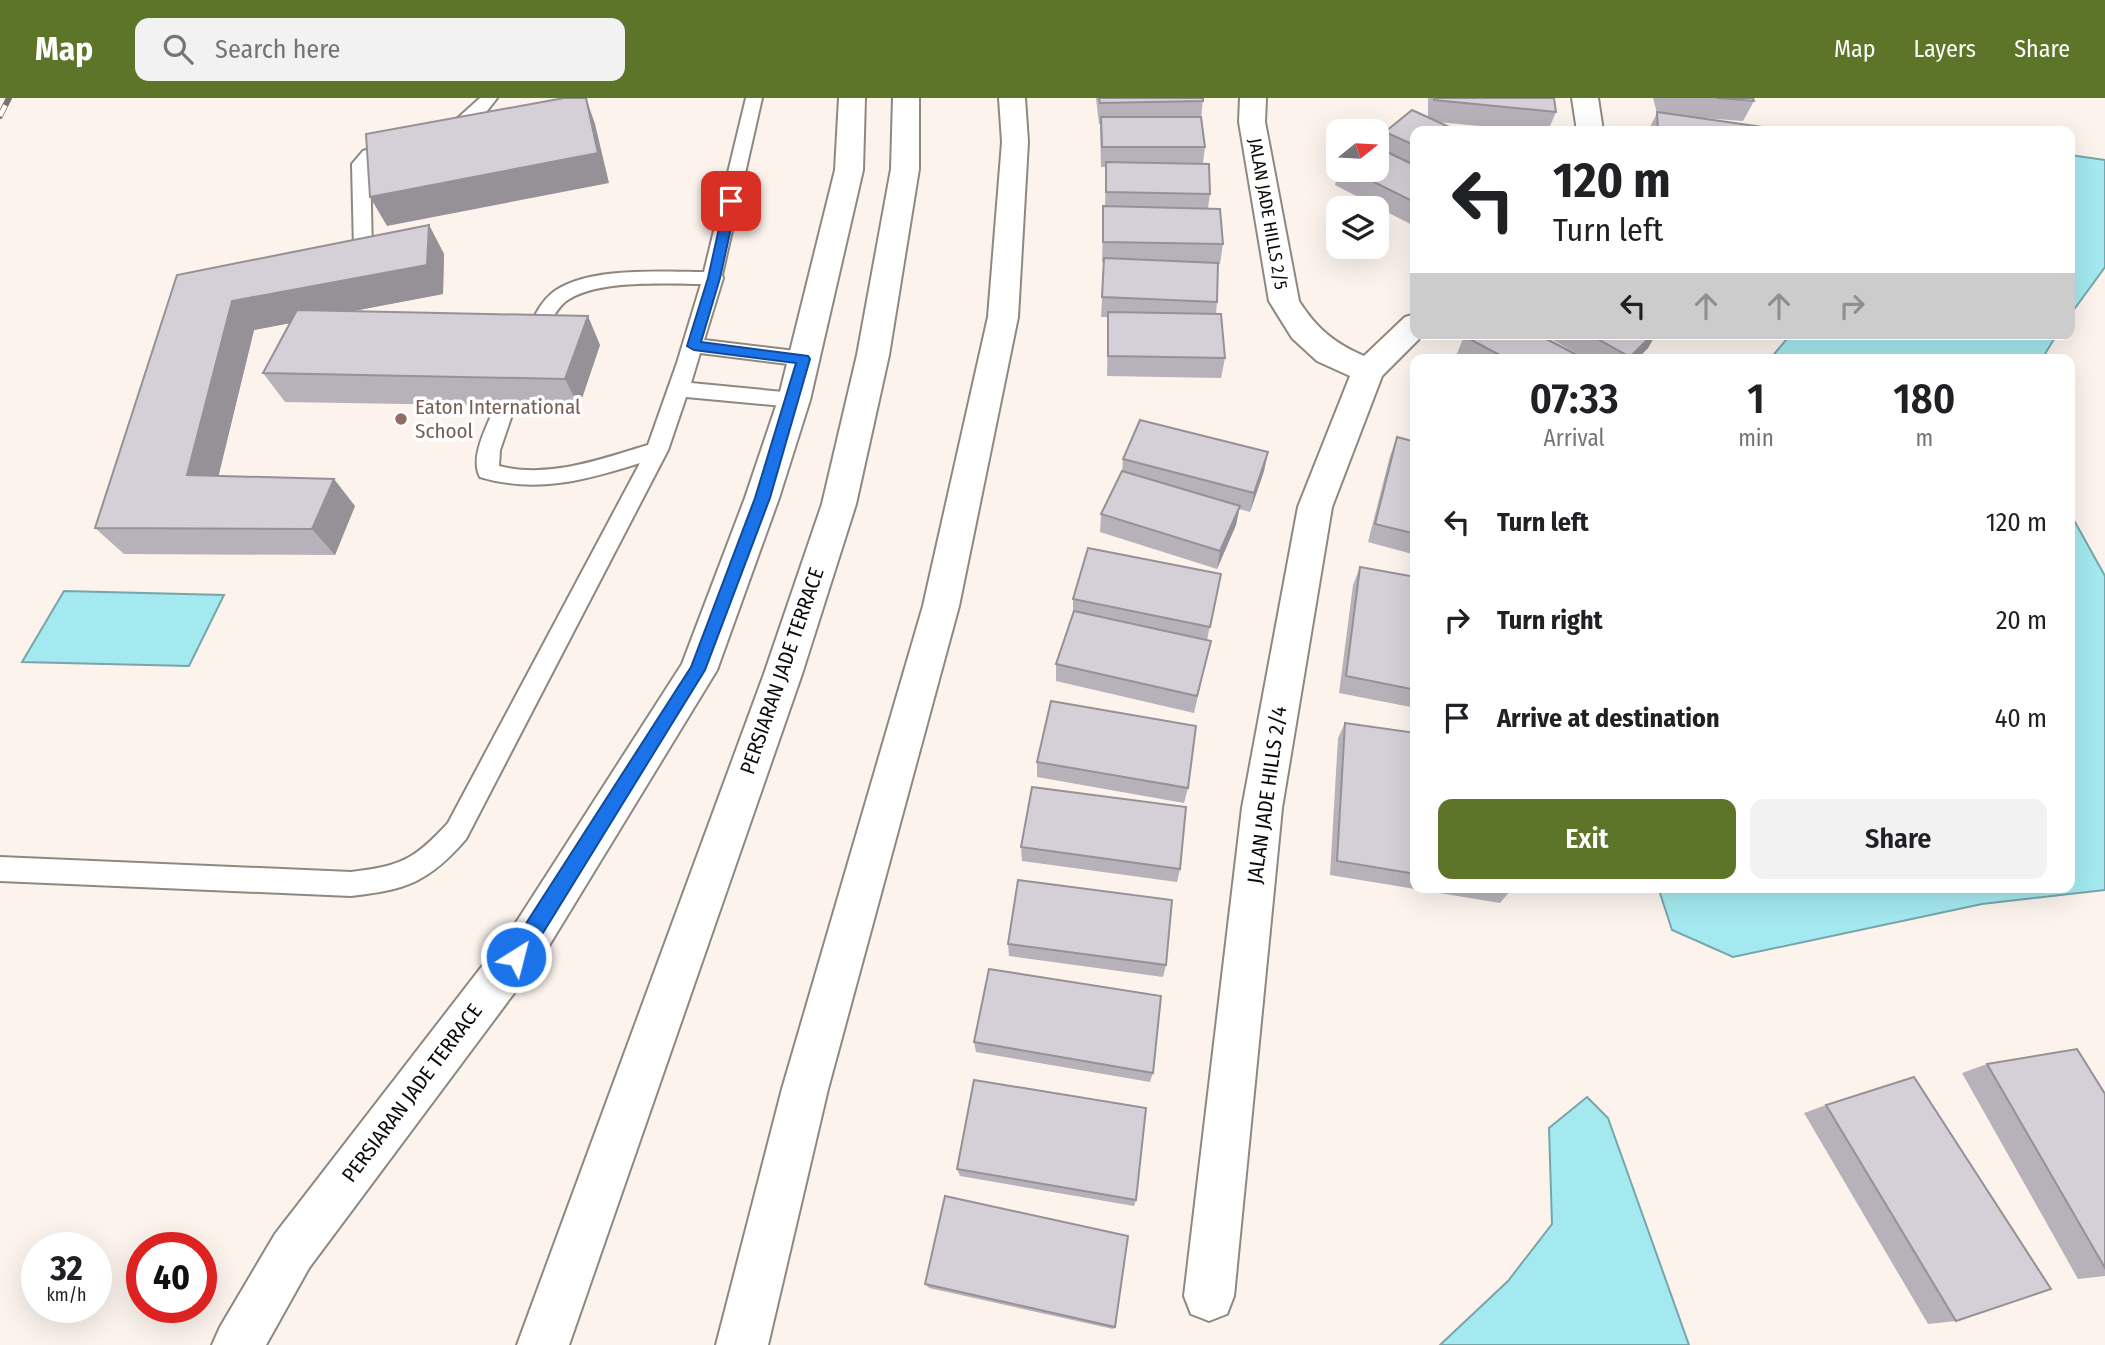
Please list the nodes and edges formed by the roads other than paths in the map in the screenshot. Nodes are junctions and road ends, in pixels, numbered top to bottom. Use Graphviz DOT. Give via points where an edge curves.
graph roads {
  1 [pos="489,98"];
  2 [pos="754,98"];
  3 [pos="852,98"];
  4 [pos="905,98"];
  5 [pos="1012,98"];
  6 [pos="1253,98"];
  7 [pos="1585,98"];
  8 [pos="1589,126"];
  9 [pos="363,250"];
  10 [pos="714,278"];
  11 [pos="537,330"];
  12 [pos="1410,330"];
  13 [pos="694,346"];
  14 [pos="804,359"];
  15 [pos="1368,371"];
  16 [pos="681,389"];
  17 [pos="794,400"];
  18 [pos="505,406"];
  19 [pos="657,450"];
  20 [pos="0,869"];
  21 [pos="1209,1296"];
  22 [pos="238,1345"];
  23 [pos="543,1345"];
  24 [pos="742,1345"];
  1 -- 9 [label="lane" via="456,131 369,155 361,164"];
  2 -- 10 [label="lane"];
  3 -- 14 [label="street, PERSIARAN JADE TERRACE" via="849,170"];
  4 -- 23 [label="street, PERSIARAN JADE TERRACE" via="905,169 873,355 839,503 783,674"];
  5 -- 24 [label="street" via="1015,142 1003,317 953,554 805,1089"];
  6 -- 15 [label="street, JALAN JADE HILLS 2/5" via="1252,122 1284,301 1303,331 1328,353"];
  7 -- 8 [label="street"];
  10 -- 11 [label="lane" via="587,286 559,297"];
  10 -- 13 [label="lane"];
  12 -- 15 [label="street, JALAN JADE HILLS 2/4"];
  13 -- 14 [label="lane"];
  13 -- 16 [label="lane"];
  14 -- 17 [label="street, PERSIARAN JADE TERRACE"];
  15 -- 21 [label="street, JALAN JADE HILLS 2/4" via="1315,507 1265,794"];
  16 -- 17 [label="lane"];
  16 -- 19 [label="lane"];
  17 -- 22 [label="street, PERSIARAN JADE TERRACE" via="698,670 531,935 292,1251"];
  18 -- 19 [label="lane" via="489,450 488,471 511,479 575,473"];
  19 -- 20 [label="lane" via="457,831 434,857 393,879 351,884"];
}
